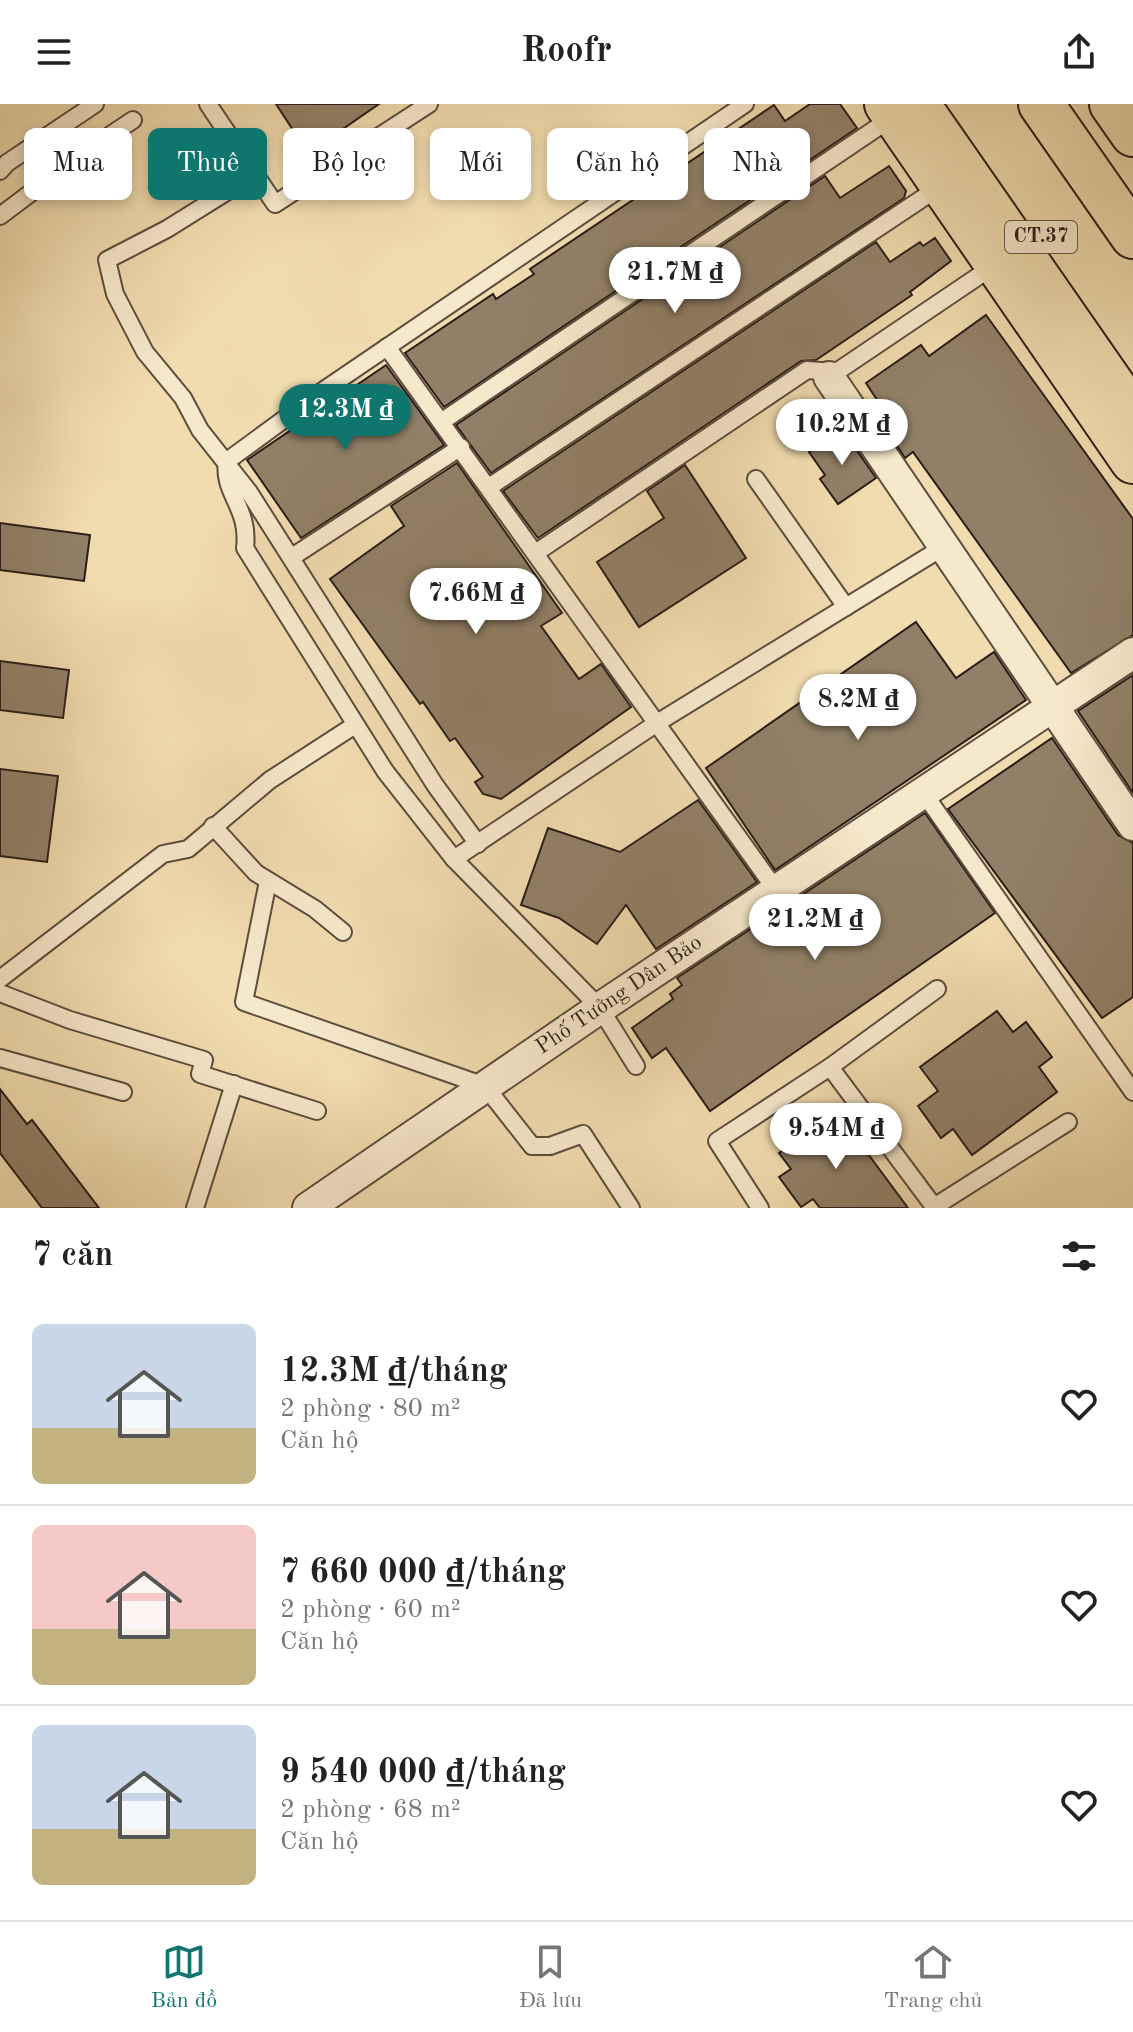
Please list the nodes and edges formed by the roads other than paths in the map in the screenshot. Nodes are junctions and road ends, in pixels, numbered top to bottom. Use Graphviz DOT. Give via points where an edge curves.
graph roads {
  1 [pos="95,104"];
  2 [pos="208,104"];
  3 [pos="429,104"];
  4 [pos="745,104"];
  5 [pos="935,104"];
  6 [pos="948,104"];
  7 [pos="1041,104"];
  8 [pos="1072,104"];
  9 [pos="1112,104"];
  10 [pos="899,108"];
  11 [pos="133,120"];
  12 [pos="224,128"];
  13 [pos="1133,134"];
  14 [pos="0,171"];
  15 [pos="941,186"];
  16 [pos="1133,191"];
  17 [pos="267,192"];
  18 [pos="213,200"];
  19 [pos="0,216"];
  20 [pos="1133,236"];
  21 [pos="995,265"];
  22 [pos="387,347"];
  23 [pos="1133,369"];
  24 [pos="829,377"];
  25 [pos="1133,390"];
  26 [pos="1133,415"];
  27 [pos="441,422"];
  28 [pos="461,447"];
  29 [pos="227,461"];
  30 [pos="1133,461"];
  31 [pos="756,479"];
  32 [pos="489,487"];
  33 [pos="945,546"];
  34 [pos="537,552"];
  35 [pos="292,557"];
  36 [pos="846,607"];
  37 [pos="1133,653"];
  38 [pos="1055,708"];
  39 [pos="657,723"];
  40 [pos="355,725"];
  41 [pos="923,792"];
  42 [pos="1133,825"];
  43 [pos="213,826"];
  44 [pos="478,844"];
  45 [pos="454,859"];
  46 [pos="268,881"];
  47 [pos="776,890"];
  48 [pos="343,932"];
  49 [pos="0,979"];
  50 [pos="937,989"];
  51 [pos="0,993"];
  52 [pos="600,1008"];
  53 [pos="0,1058"];
  54 [pos="636,1066"];
  55 [pos="830,1067"];
  56 [pos="234,1084"];
  57 [pos="485,1086"];
  58 [pos="123,1092"];
  59 [pos="1133,1092"];
  60 [pos="317,1111"];
  61 [pos="1068,1122"];
  62 [pos="195,1208"];
  63 [pos="308,1208"];
  64 [pos="631,1208"];
  65 [pos="760,1208"];
  66 [pos="934,1208"];
  1 -- 14 [label="lane"];
  2 -- 12 [label="lane"];
  3 -- 17 [label="lane" via="275,204"];
  4 -- 22 [label="lane"];
  5 -- 25 [label="main road"];
  6 -- 23 [label="main road, CT.37"];
  7 -- 20 [label="main road"];
  8 -- 16 [label="main road"];
  9 -- 13 [label="main road"];
  10 -- 15 [label="main road"];
  10 -- 26 [label="main road"];
  10 -- 27 [label="lane"];
  11 -- 19 [label="lane"];
  15 -- 21 [label="main road"];
  15 -- 32 [label="lane"];
  18 -- 29 [label="lane" via="107,260 115,294 145,352"];
  21 -- 24 [label="lane"];
  21 -- 30 [label="main road"];
  22 -- 27 [label="lane"];
  22 -- 29 [label="lane"];
  24 -- 33 [label="street"];
  24 -- 34 [label="lane" via="807,370"];
  27 -- 28 [label="lane"];
  28 -- 32 [label="lane"];
  28 -- 35 [label="lane"];
  29 -- 35 [label="lane"];
  29 -- 40 [label="lane" via="225,476 248,525 245,548"];
  31 -- 36 [label="lane"];
  32 -- 34 [label="lane"];
  33 -- 36 [label="lane"];
  33 -- 38 [label="street"];
  34 -- 39 [label="lane"];
  35 -- 44 [label="lane"];
  36 -- 39 [label="lane"];
  37 -- 38 [label="street, Phố Tưởng Dân Bảo"];
  38 -- 41 [label="street, Phố Tưởng Dân Bảo"];
  38 -- 42 [label="street"];
  39 -- 44 [label="lane"];
  39 -- 47 [label="lane"];
  40 -- 43 [label="lane" via="270,780"];
  40 -- 45 [label="lane"];
  41 -- 47 [label="street, Phố Tưởng Dân Bảo"];
  41 -- 59 [label="lane"];
  43 -- 46 [label="lane"];
  43 -- 49 [label="lane" via="188,849 163,854"];
  44 -- 45 [label="lane"];
  45 -- 52 [label="lane"];
  46 -- 48 [label="lane"];
  46 -- 57 [label="lane" via="244,1002"];
  47 -- 52 [label="street, Phố Tưởng Dân Bảo"];
  50 -- 55 [label="lane"];
  51 -- 56 [label="lane" via="204,1060 200,1074"];
  52 -- 54 [label="lane"];
  52 -- 57 [label="street, Phố Tưởng Dân Bảo"];
  53 -- 58 [label="lane"];
  55 -- 65 [label="lane" via="717,1141"];
  55 -- 66 [label="lane"];
  56 -- 60 [label="lane"];
  56 -- 62 [label="lane"];
  57 -- 63 [label="street, Phố Tưởng Dân Bảo"];
  57 -- 64 [label="lane" via="532,1146 550,1146 583,1134"];
  61 -- 66 [label="lane"];
}
